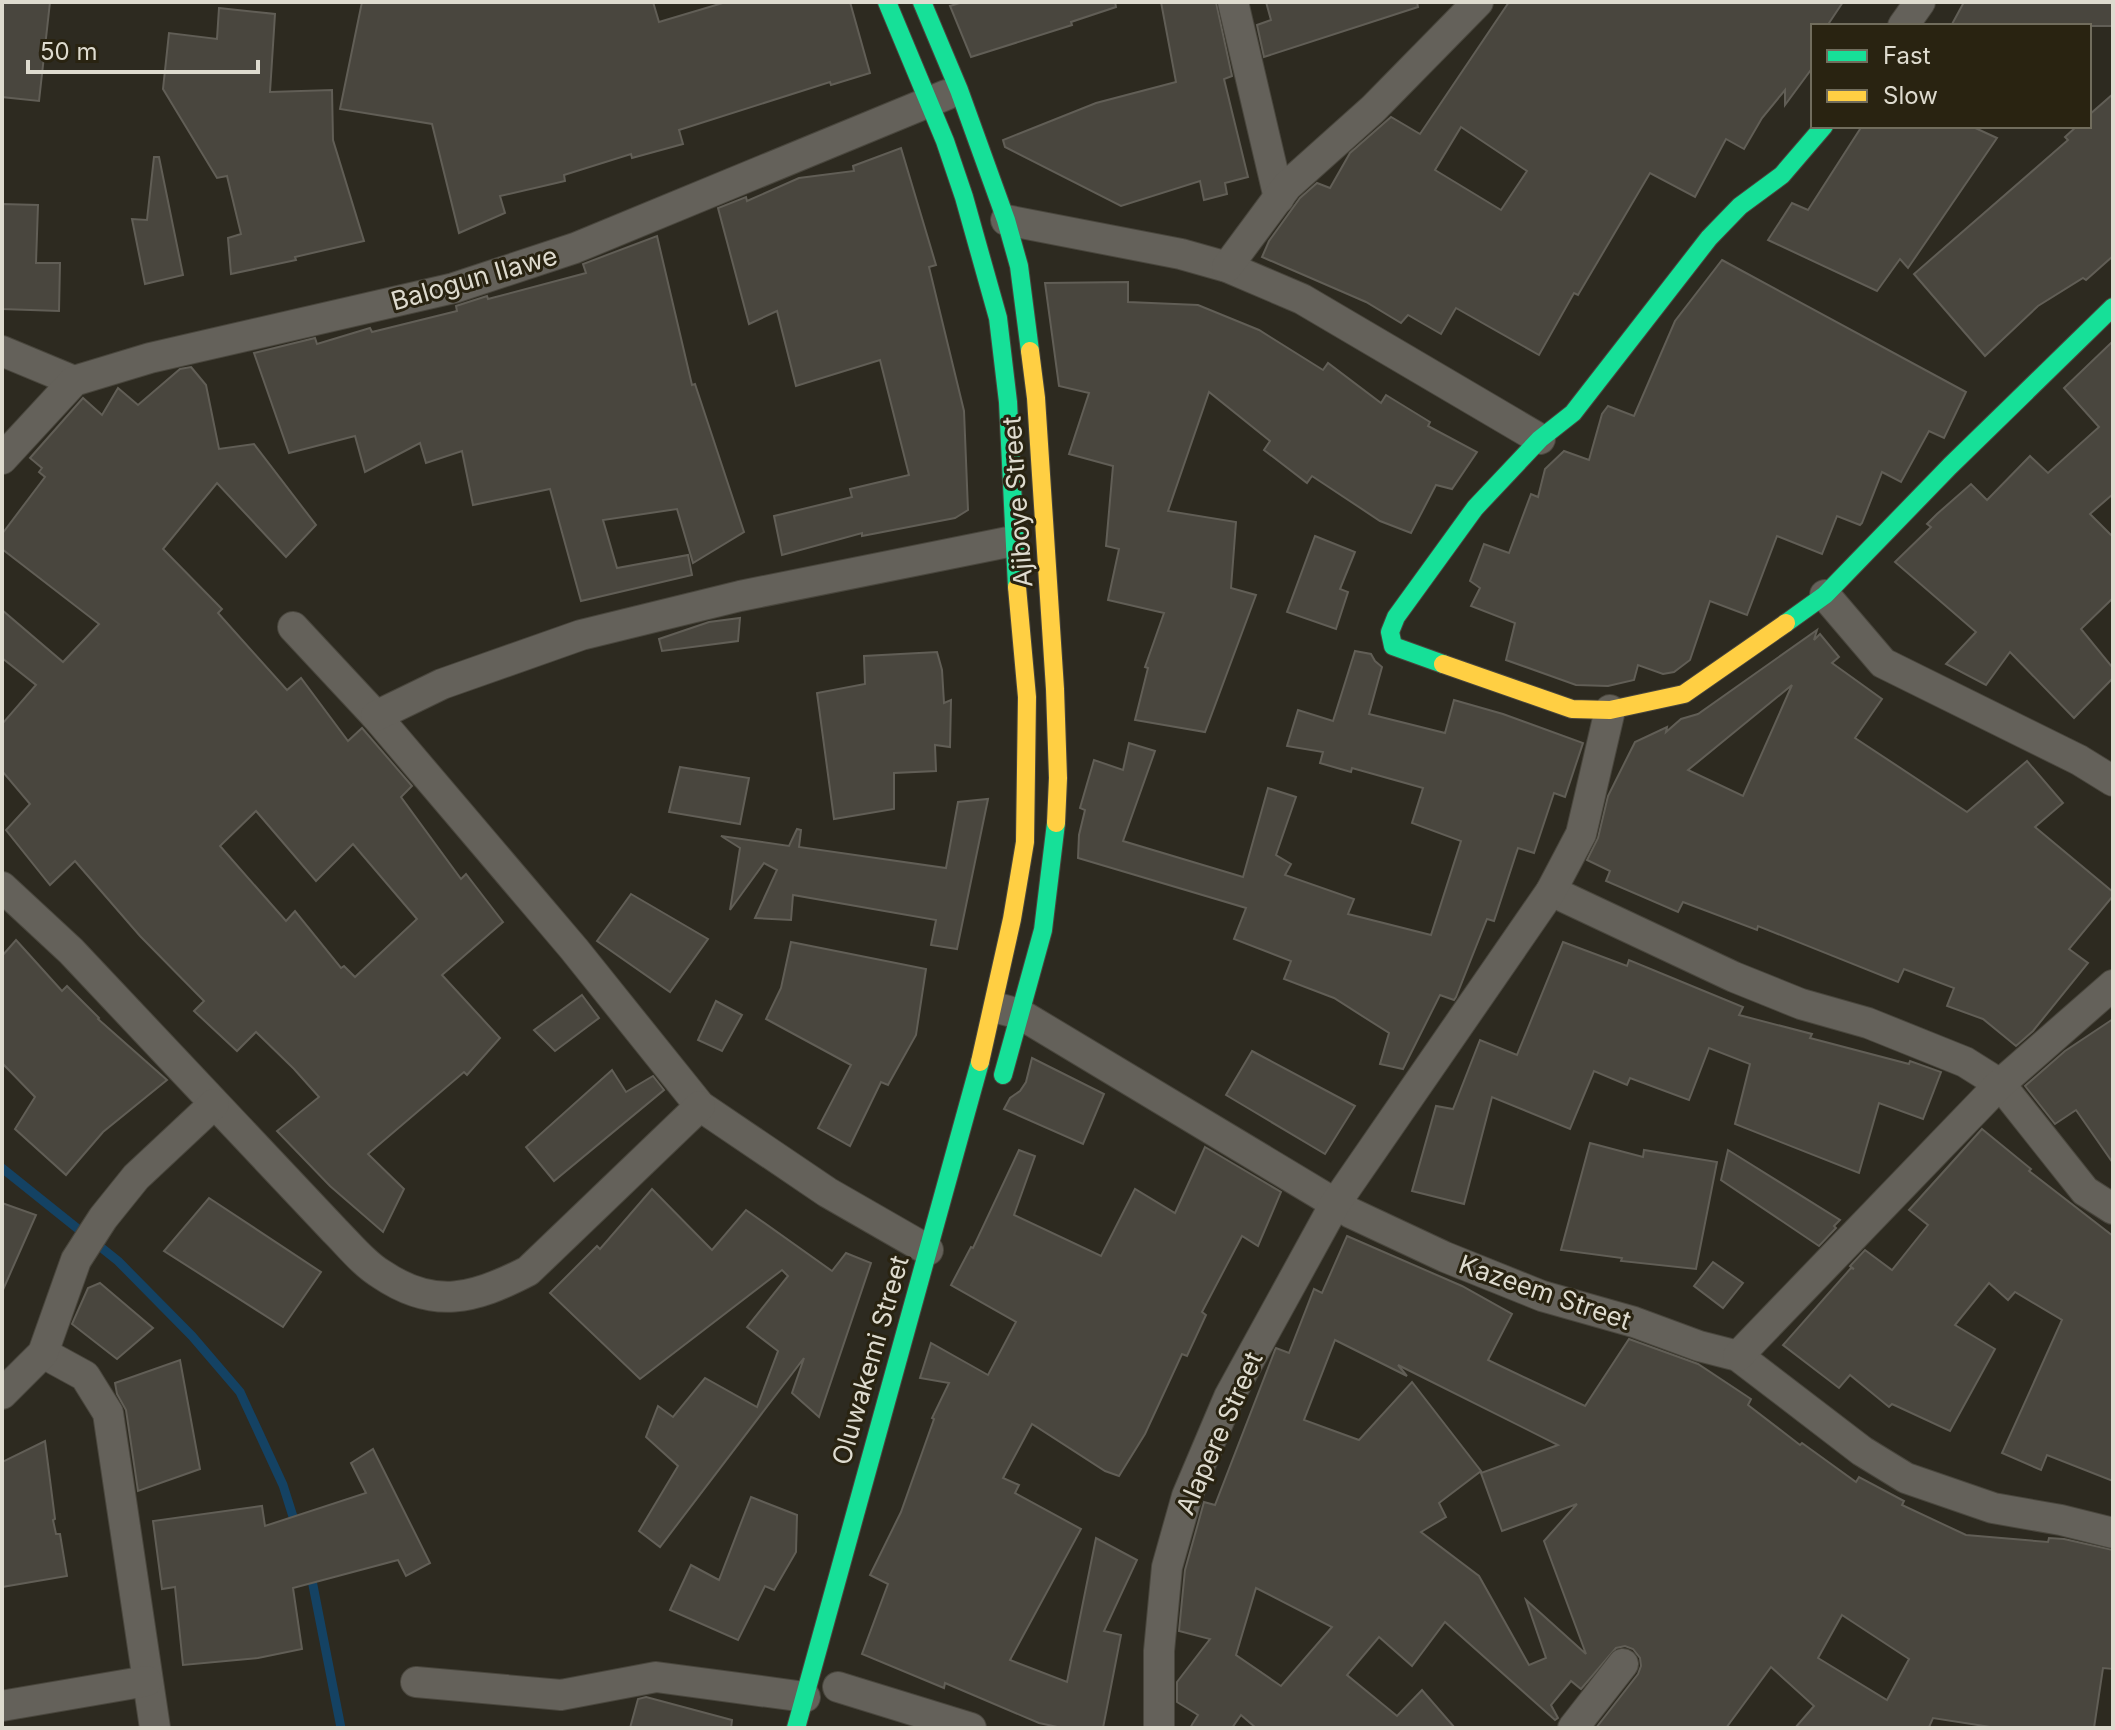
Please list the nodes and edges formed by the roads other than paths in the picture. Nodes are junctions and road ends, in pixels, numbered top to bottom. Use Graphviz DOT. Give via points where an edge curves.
graph roads {
  1 [pos="887,2"];
  2 [pos="922,2"];
  3 [pos="1233,2"];
  4 [pos="1478,2"];
  5 [pos="1920,2"];
  6 [pos="1904,24"];
  7 [pos="959,90"];
  8 [pos="928,101"];
  9 [pos="1822,128"];
  10 [pos="1279,198"];
  11 [pos="1006,220"];
  12 [pos="1227,267"];
  13 [pos="2113,307"];
  14 [pos="2,351"];
  15 [pos="74,381"];
  16 [pos="1540,439"];
  17 [pos="2,459"];
  18 [pos="1013,541"];
  19 [pos="1825,595"];
  20 [pos="293,627"];
  21 [pos="1610,710"];
  22 [pos="376,716"];
  23 [pos="2113,781"];
  24 [pos="2,887"];
  25 [pos="1551,891"];
  26 [pos="2113,985"];
  27 [pos="991,1006"];
  28 [pos="1020,1014"];
  29 [pos="2000,1084"];
  30 [pos="999,1088"];
  31 [pos="214,1104"];
  32 [pos="700,1106"];
  33 [pos="1335,1204"];
  34 [pos="2113,1209"];
  35 [pos="928,1250"];
  36 [pos="43,1353"];
  37 [pos="1738,1356"];
  38 [pos="2,1394"];
  39 [pos="2113,1533"];
  40 [pos="1623,1664"];
  41 [pos="147,1681"];
  42 [pos="416,1682"];
  43 [pos="829,1689"];
  44 [pos="2,1706"];
  45 [pos="155,1728"];
  46 [pos="796,1728"];
  47 [pos="971,1728"];
  48 [pos="1159,1728"];
  49 [pos="1573,1728"];
  1 -- 8 [label="street, Ajiboye Street"];
  2 -- 7 [label="street, Ajiboye Street"];
  3 -- 10 [label="street"];
  4 -- 10 [label="street"];
  5 -- 6 [label="street"];
  7 -- 8 [label="street, Balogun Ilawe"];
  7 -- 11 [label="street, Ajiboye Street"];
  8 -- 15 [label="street, Balogun Ilawe" via="560,253 454,288 150,358"];
  8 -- 18 [label="street, Ajiboye Street" via="964,197 998,318 1008,402"];
  9 -- 16 [label="street" via="1782,175 1709,238 1573,413"];
  10 -- 12 [label="street"];
  11 -- 12 [label="street"];
  11 -- 28 [label="street, Ajiboye Street" via="1019,266 1036,398 1058,778 1043,930"];
  12 -- 16 [label="street" via="1302,299"];
  13 -- 19 [label="street"];
  14 -- 15 [label="street"];
  15 -- 17 [label="street"];
  16 -- 21 [label="street" via="1475,508 1396,617 1390,632 1393,646 1572,709"];
  18 -- 22 [label="street" via="740,596 581,635 442,684"];
  18 -- 27 [label="street, Ajiboye Street" via="1027,697 1025,842"];
  19 -- 21 [label="street" via="1684,694"];
  19 -- 23 [label="street" via="1883,663"];
  20 -- 22 [label="street"];
  21 -- 25 [label="street, Alapere Street" via="1581,834"];
  22 -- 32 [label="street"];
  24 -- 31 [label="street" via="71,951"];
  25 -- 29 [label="street" via="1734,977 1965,1062"];
  25 -- 33 [label="street, Alapere Street"];
  26 -- 29 [label="street"];
  27 -- 28 [label="street, Kazeem Street"];
  27 -- 35 [label="street, Oluwakemi Street"];
  28 -- 30 [label="street"];
  28 -- 33 [label="street, Kazeem Street"];
  29 -- 34 [label="street" via="2085,1191"];
  29 -- 37 [label="street"];
  31 -- 32 [label="street" via="379,1273 416,1293 450,1298 494,1289 528,1271"];
  31 -- 36 [label="street" via="136,1177 103,1218 76,1260"];
  32 -- 35 [label="street" via="827,1192"];
  33 -- 37 [label="street, Kazeem Street" via="1542,1296"];
  33 -- 48 [label="street, Alapere Street" via="1229,1397 1187,1496 1167,1567"];
  35 -- 43 [label="street, Oluwakemi Street"];
  36 -- 38 [label="street"];
  36 -- 41 [label="street" via="85,1376 108,1413"];
  37 -- 39 [label="street, Kazeem Street" via="1862,1451 1906,1478 1993,1508"];
  40 -- 49 [label="street"];
  41 -- 44 [label="street"];
  41 -- 45 [label="street"];
  42 -- 43 [label="street" via="561,1695 656,1677"];
  43 -- 46 [label="street, Oluwakemi Street"];
  43 -- 47 [label="street"];
}
